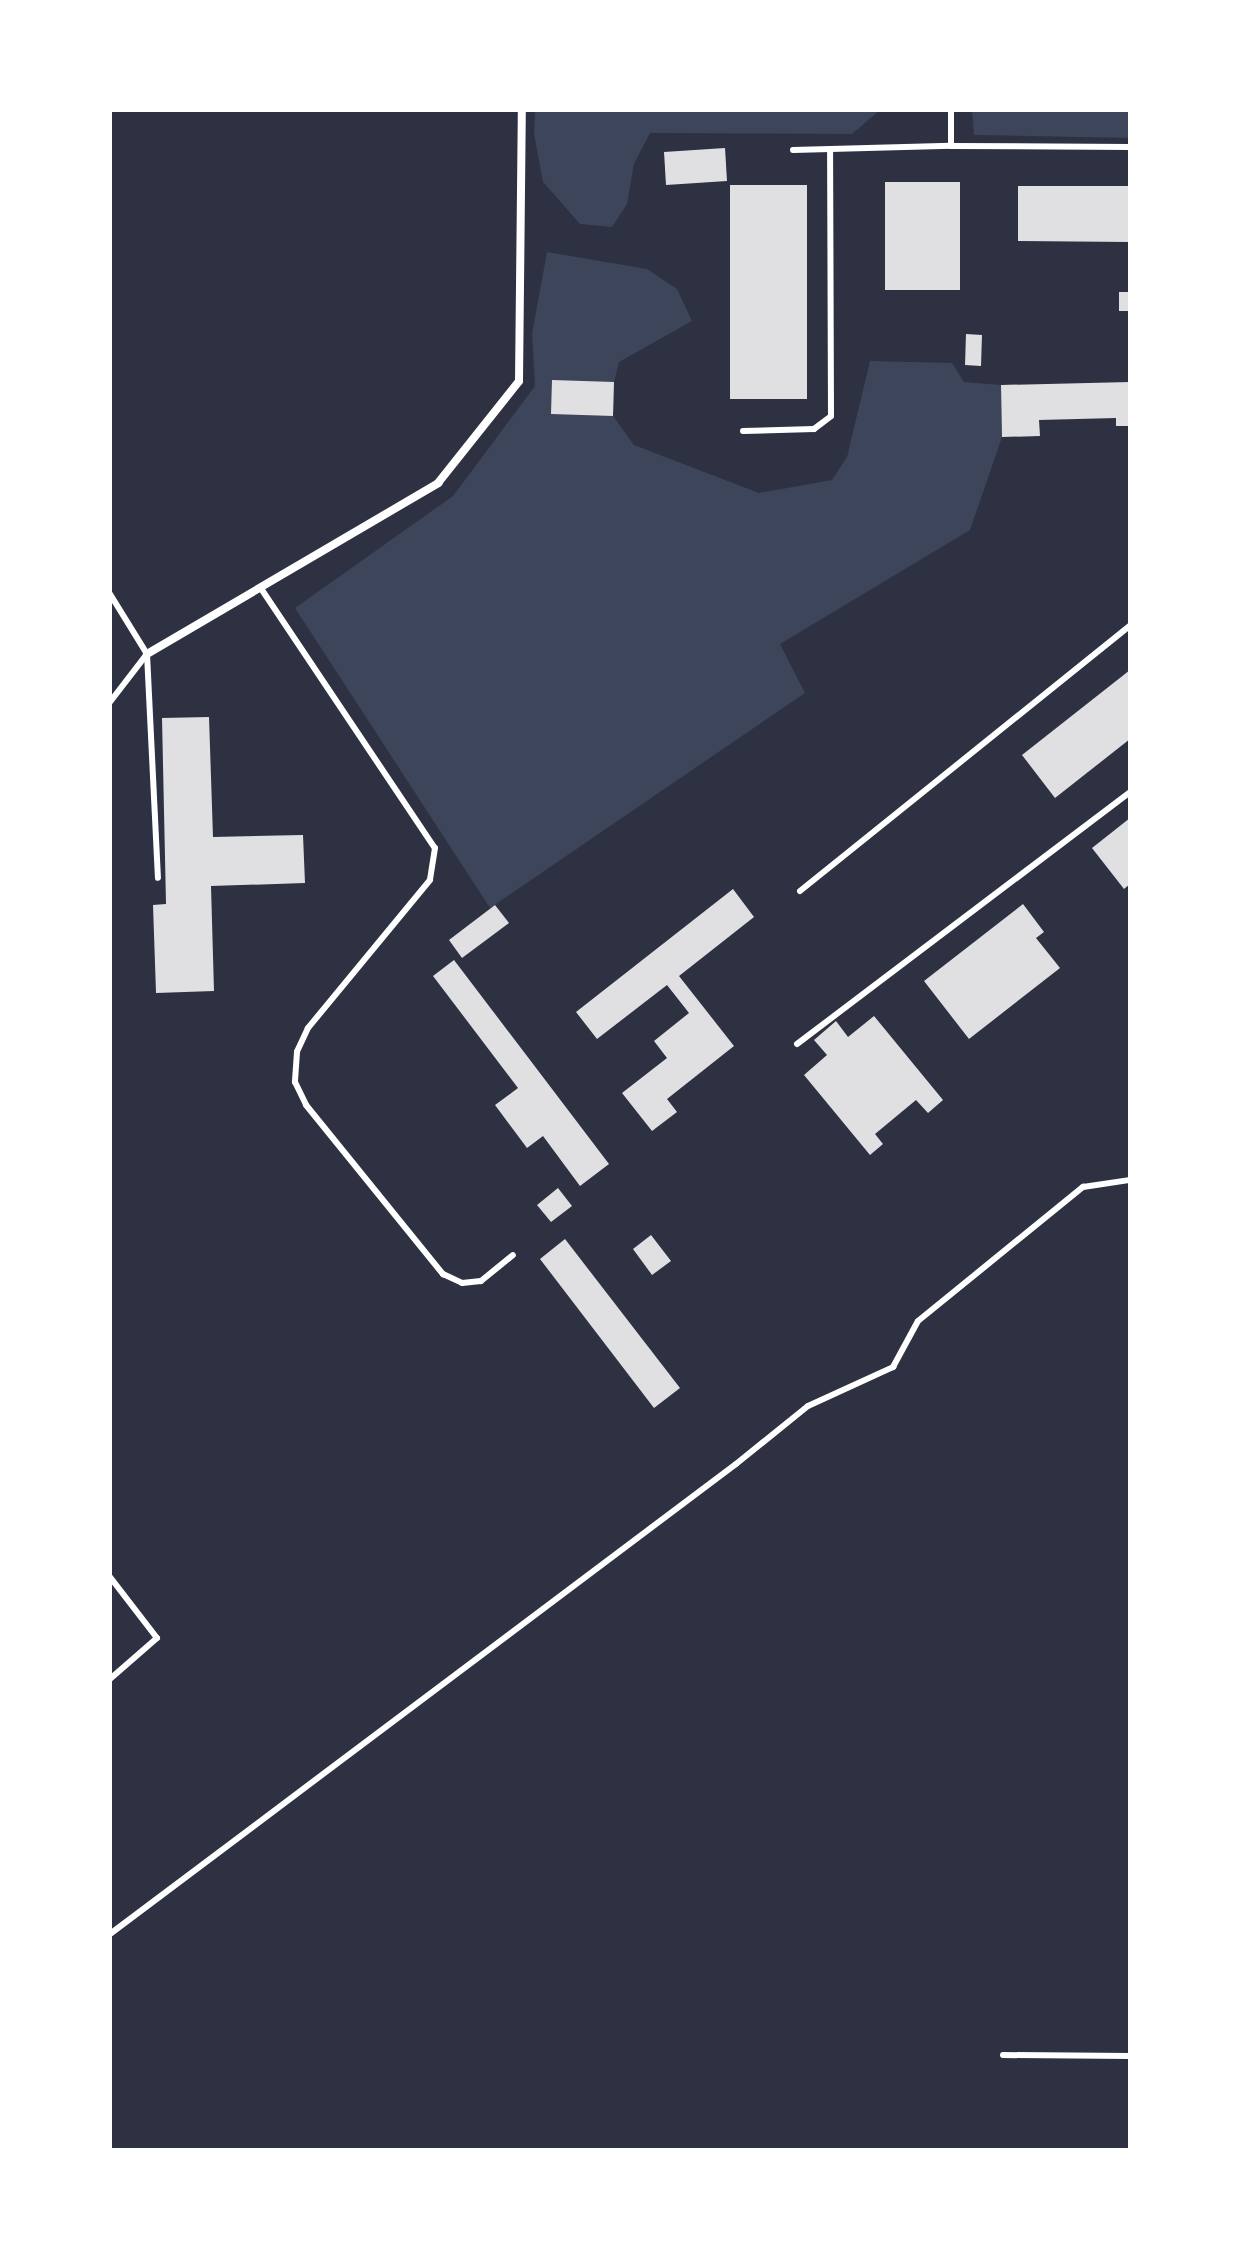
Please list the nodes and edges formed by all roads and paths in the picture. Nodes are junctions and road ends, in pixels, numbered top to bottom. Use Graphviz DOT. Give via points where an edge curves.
graph roads {
  1 [pos="522,110"];
  2 [pos="951,110"];
  3 [pos="951,146"];
  4 [pos="1130,147"];
  5 [pos="830,149"];
  6 [pos="793,150"];
  7 [pos="743,431"];
  8 [pos="260,587"];
  9 [pos="110,594"];
  10 [pos="1130,626"];
  11 [pos="147,654"];
  12 [pos="110,702"];
  13 [pos="1130,792"];
  14 [pos="158,878"];
  15 [pos="800,891"];
  16 [pos="797,1044"];
  17 [pos="1130,1180"];
  18 [pos="513,1255"];
  19 [pos="110,1577"];
  20 [pos="110,1679"];
  21 [pos="110,1934"];
  22 [pos="1003,2055"];
  23 [pos="1130,2056"];
  1 -- 8 [label="street" via="519,381 438,483"];
  2 -- 3 [label="lane"];
  3 -- 4 [label="lane"];
  3 -- 5 [label="lane"];
  5 -- 6 [label="lane"];
  5 -- 7 [label="lane" via="831,416 814,429"];
  8 -- 11 [label="street"];
  8 -- 18 [label="lane" via="435,848 430,880 308,1028 297,1052 295,1082 306,1105 443,1274 462,1283 481,1281"];
  9 -- 11 [label="lane"];
  10 -- 15 [label="lane"];
  11 -- 12 [label="lane"];
  11 -- 14 [label="lane"];
  13 -- 16 [label="lane"];
  17 -- 21 [label="lane" via="1083,1187 918,1321 893,1367 808,1406"];
  19 -- 20 [label="lane" via="157,1638"];
  22 -- 23 [label="lane"];
}
